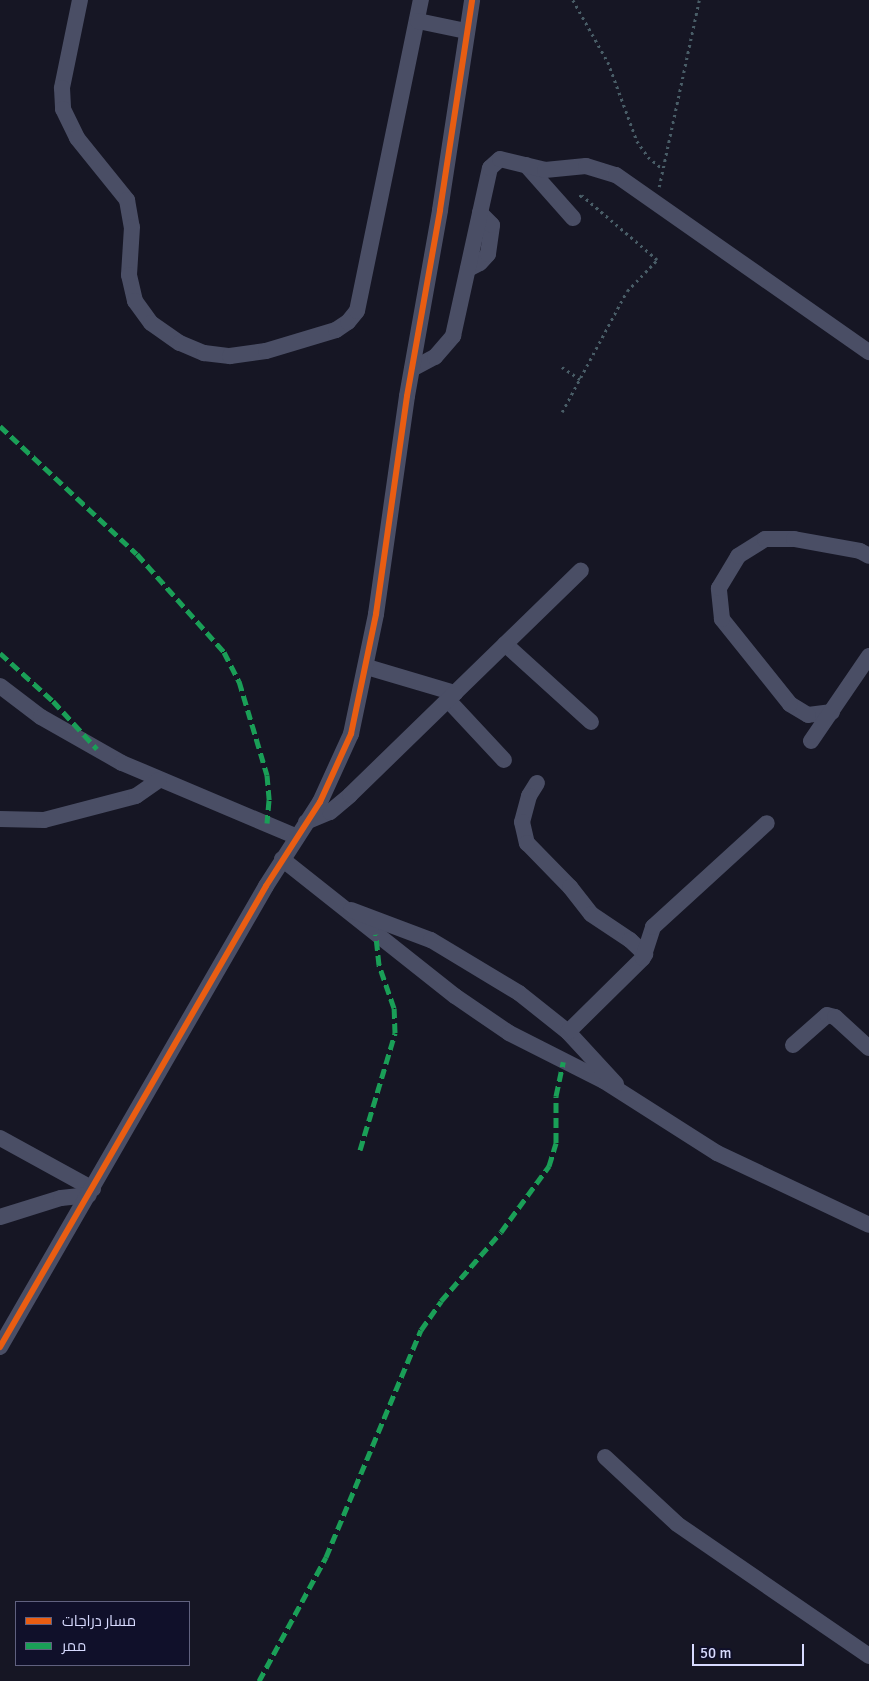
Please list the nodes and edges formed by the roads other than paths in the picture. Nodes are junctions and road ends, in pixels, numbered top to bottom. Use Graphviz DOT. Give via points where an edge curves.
graph roads {
  1 [pos="80,0"];
  2 [pos="422,0"];
  3 [pos="472,0"];
  4 [pos="418,21"];
  5 [pos="466,31"];
  6 [pos="526,165"];
  7 [pos="573,218"];
  8 [pos="869,352"];
  9 [pos="412,369"];
  10 [pos="869,556"];
  11 [pos="581,570"];
  12 [pos="505,644"];
  13 [pos="869,656"];
  14 [pos="367,667"];
  15 [pos="0,686"];
  16 [pos="452,696"];
  17 [pos="832,712"];
  18 [pos="591,722"];
  19 [pos="811,741"];
  20 [pos="504,760"];
  21 [pos="159,780"];
  22 [pos="537,783"];
  23 [pos="0,819"];
  24 [pos="306,822"];
  25 [pos="767,823"];
  26 [pos="297,837"];
  27 [pos="282,859"];
  28 [pos="343,907"];
  29 [pos="645,954"];
  30 [pos="568,1032"];
  31 [pos="793,1045"];
  32 [pos="869,1048"];
  33 [pos="624,1094"];
  34 [pos="0,1138"];
  35 [pos="91,1192"];
  36 [pos="0,1218"];
  37 [pos="869,1225"];
  38 [pos="0,1347"];
  39 [pos="605,1457"];
  40 [pos="869,1656"];
  1 -- 4 [label="street" via="62,88 63,109 77,138 127,200 132,227 129,274 135,301 151,323 173,339 204,352 230,356 266,350 336,330 357,311"];
  2 -- 4 [label="street"];
  3 -- 5 [label="street"];
  4 -- 5 [label="street"];
  5 -- 9 [label="street" via="440,210"];
  6 -- 7 [label="street"];
  6 -- 8 [label="street" via="545,170 586,166 607,170"];
  6 -- 9 [label="street" via="505,159 492,164 453,336 435,357"];
  9 -- 14 [label="street"];
  10 -- 17 [label="street" via="860,551 794,539 766,539 738,556 719,588 722,619 790,704 808,715"];
  11 -- 12 [label="street"];
  12 -- 16 [label="street"];
  12 -- 18 [label="street"];
  13 -- 17 [label="street"];
  14 -- 16 [label="street"];
  14 -- 24 [label="street" via="343,757"];
  15 -- 21 [label="street" via="70,735"];
  16 -- 20 [label="street"];
  16 -- 24 [label="street" via="340,804"];
  17 -- 19 [label="street"];
  21 -- 23 [label="street" via="136,796 44,820"];
  21 -- 26 [label="street"];
  22 -- 29 [label="street" via="529,796 522,822 527,843 591,914"];
  24 -- 26 [label="street"];
  25 -- 29 [label="street" via="653,927"];
  26 -- 27 [label="street"];
  27 -- 28 [label="street"];
  27 -- 35 [label="street"];
  28 -- 30 [label="street" via="388,921 445,947 519,993"];
  28 -- 33 [label="street" via="481,1015 533,1047"];
  29 -- 30 [label="street"];
  30 -- 33 [label="street"];
  31 -- 32 [label="street" via="820,1019 831,1016"];
  33 -- 37 [label="street" via="717,1153"];
  34 -- 35 [label="street"];
  35 -- 36 [label="street"];
  35 -- 38 [label="street"];
  39 -- 40 [label="street" via="627,1481 677,1524"];
}
